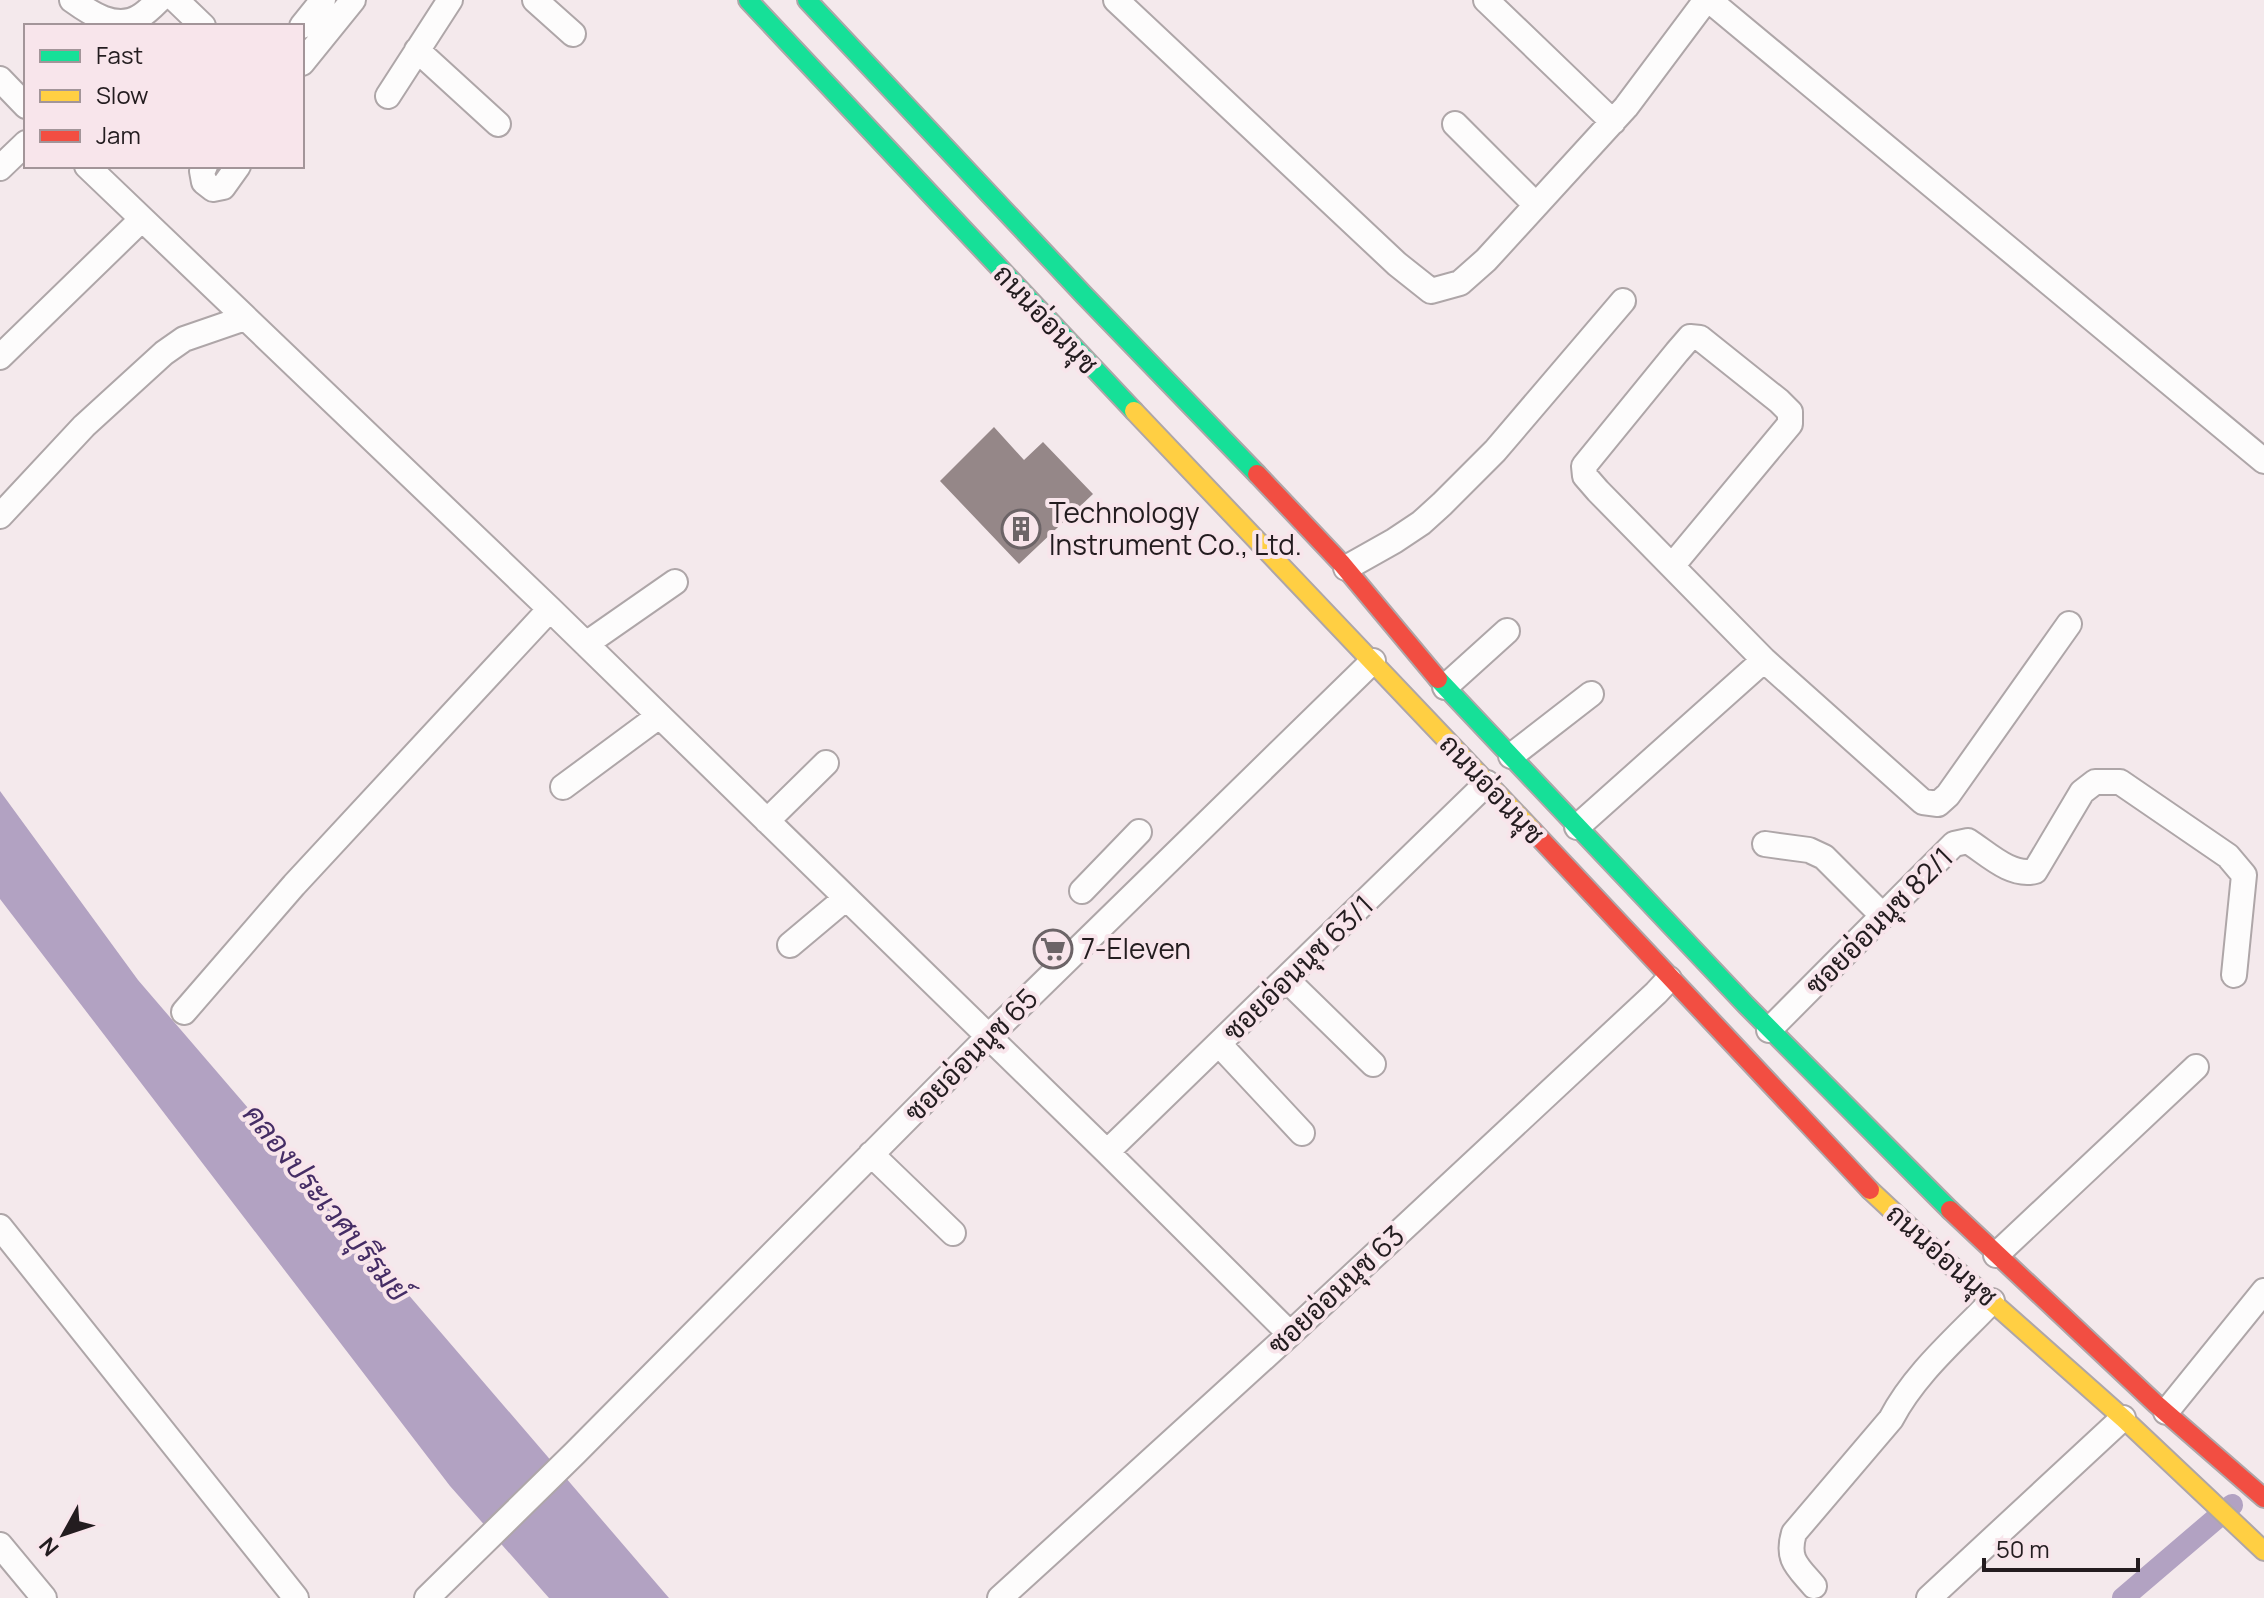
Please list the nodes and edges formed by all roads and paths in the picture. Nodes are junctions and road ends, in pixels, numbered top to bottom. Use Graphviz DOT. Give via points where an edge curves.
graph roads {
  1 [pos="72,0"];
  2 [pos="159,0"];
  3 [pos="176,0"];
  4 [pos="323,0"];
  5 [pos="353,0"];
  6 [pos="450,0"];
  7 [pos="535,0"];
  8 [pos="748,0"];
  9 [pos="807,0"];
  10 [pos="1116,0"];
  11 [pos="1486,0"];
  12 [pos="1707,0"];
  13 [pos="142,24"];
  14 [pos="201,24"];
  15 [pos="304,24"];
  16 [pos="573,34"];
  17 [pos="417,50"];
  18 [pos="304,61"];
  19 [pos="0,79"];
  20 [pos="388,96"];
  21 [pos="24,104"];
  22 [pos="1613,122"];
  23 [pos="498,124"];
  24 [pos="1455,124"];
  25 [pos="24,145"];
  26 [pos="0,168"];
  27 [pos="89,168"];
  28 [pos="204,168"];
  29 [pos="237,168"];
  30 [pos="1536,205"];
  31 [pos="142,219"];
  32 [pos="1623,301"];
  33 [pos="1068,310"];
  34 [pos="245,318"];
  35 [pos="0,357"];
  36 [pos="2264,461"];
  37 [pos="0,516"];
  38 [pos="1672,566"];
  39 [pos="1346,568"];
  40 [pos="675,582"];
  41 [pos="550,609"];
  42 [pos="2069,624"];
  43 [pos="1507,631"];
  44 [pos="586,644"];
  45 [pos="1387,648"];
  46 [pos="1764,660"];
  47 [pos="1445,687"];
  48 [pos="1591,694"];
  49 [pos="659,716"];
  50 [pos="1511,756"];
  51 [pos="826,763"];
  52 [pos="1487,783"];
  53 [pos="563,787"];
  54 [pos="767,821"];
  55 [pos="1577,827"];
  56 [pos="1139,832"];
  57 [pos="1765,844"];
  58 [pos="1113,859"];
  59 [pos="1142,887"];
  60 [pos="1082,891"];
  61 [pos="846,898"];
  62 [pos="1883,916"];
  63 [pos="790,945"];
  64 [pos="2234,975"];
  65 [pos="1286,979"];
  66 [pos="1669,979"];
  67 [pos="184,1012"];
  68 [pos="1769,1030"];
  69 [pos="988,1037"];
  70 [pos="1219,1044"];
  71 [pos="1373,1064"];
  72 [pos="2196,1067"];
  73 [pos="1302,1133"];
  74 [pos="1107,1152"];
  75 [pos="871,1154"];
  76 [pos="0,1227"];
  77 [pos="953,1233"];
  78 [pos="1996,1255"];
  79 [pos="2264,1291"];
  80 [pos="1992,1301"];
  81 [pos="1290,1334"];
  82 [pos="2166,1412"];
  83 [pos="2123,1418"];
  84 [pos="2264,1498"];
  85 [pos="0,1545"];
  86 [pos="2264,1550"];
  87 [pos="1814,1586"];
  88 [pos="44,1598"];
  89 [pos="296,1598"];
  90 [pos="427,1598"];
  91 [pos="1000,1598"];
  92 [pos="1929,1598"];
  1 -- 13 [label="street" via="111,22"];
  2 -- 13 [label="street"];
  3 -- 13 [label="street"];
  3 -- 14 [label="street"];
  4 -- 15 [label="street"];
  5 -- 18 [label="street"];
  6 -- 17 [label="street"];
  7 -- 16 [label="street"];
  8 -- 33 [label="main road, ถนนอ่อนนุช" via="923,185"];
  9 -- 33 [label="main road, ถนนอ่อนนุช"];
  10 -- 30 [label="street" via="1431,291 1460,283"];
  11 -- 22 [label="street"];
  12 -- 22 [label="street"];
  12 -- 36 [label="street"];
  17 -- 20 [label="street"];
  17 -- 23 [label="street"];
  19 -- 21 [label="street"];
  22 -- 30 [label="street"];
  24 -- 30 [label="street"];
  25 -- 26 [label="street"];
  27 -- 31 [label="street"];
  28 -- 29 [label="street" via="204,182 213,189 223,187"];
  31 -- 34 [label="street"];
  31 -- 35 [label="street"];
  32 -- 39 [label="street" via="1495,451 1442,504 1421,523"];
  33 -- 39 [label="main road, ถนนอ่อนนุช"];
  33 -- 45 [label="main road, ถนนอ่อนนุช"];
  34 -- 37 [label="street" via="184,339 164,353 84,426"];
  34 -- 41 [label="street"];
  38 -- 38 [label="street" via="1790,424 1790,412 1779,401 1700,338 1690,337 1584,466 1585,476"];
  38 -- 46 [label="street"];
  39 -- 45 [label="main road, ถนนอ่อนนุช"];
  40 -- 44 [label="street"];
  41 -- 44 [label="street"];
  41 -- 67 [label="street"];
  42 -- 46 [label="street" via="1938,804 1923,802"];
  43 -- 47 [label="street"];
  44 -- 49 [label="street"];
  45 -- 47 [label="main road, ถนนอ่อนนุช"];
  45 -- 52 [label="main road, ถนนอ่อนนุช"];
  45 -- 59 [label="street, ซอยอ่อนนุช 65"];
  46 -- 55 [label="street"];
  47 -- 50 [label="main road, ถนนอ่อนนุช"];
  48 -- 50 [label="street"];
  49 -- 53 [label="street"];
  49 -- 54 [label="street"];
  50 -- 55 [label="main road, ถนนอ่อนนุช"];
  51 -- 54 [label="street"];
  52 -- 65 [label="street, ซอยอ่อนนุช 63/1"];
  52 -- 66 [label="main road, ถนนอ่อนนุช"];
  54 -- 61 [label="street"];
  55 -- 68 [label="main road, ถนนอ่อนนุช"];
  56 -- 58 [label="street"];
  57 -- 62 [label="street" via="1824,857"];
  58 -- 59 [label="street"];
  58 -- 60 [label="street"];
  59 -- 69 [label="street, ซอยอ่อนนุช 65"];
  61 -- 63 [label="street"];
  61 -- 69 [label="street"];
  62 -- 64 [label="street, ซอยอ่อนนุช 82/1" via="1954,844 1968,841 2012,870 2035,871 2082,792 2095,782 2120,782 2228,856 2244,875"];
  62 -- 68 [label="street, ซอยอ่อนนุช 82/1"];
  65 -- 70 [label="street, ซอยอ่อนนุช 63/1"];
  65 -- 71 [label="street"];
  66 -- 80 [label="main road, ถนนอ่อนนุช" via="1855,1176"];
  66 -- 81 [label="street, ซอยอ่อนนุช 63"];
  68 -- 78 [label="main road, ถนนอ่อนนุช"];
  69 -- 74 [label="street"];
  69 -- 75 [label="street, ซอยอ่อนนุช 65"];
  70 -- 73 [label="street"];
  70 -- 74 [label="street, ซอยอ่อนนุช 63/1"];
  72 -- 78 [label="street"];
  74 -- 81 [label="street"];
  75 -- 77 [label="street"];
  75 -- 90 [label="street, ซอยอ่อนนุช 65"];
  76 -- 89 [label="street"];
  78 -- 82 [label="main road, ถนนอ่อนนุช"];
  79 -- 82 [label="street"];
  80 -- 83 [label="main road, ถนนอ่อนนุช"];
  80 -- 87 [label="street" via="1916,1381 1891,1419 1794,1533 1793,1560"];
  81 -- 91 [label="street, ซอยอ่อนนุช 63"];
  82 -- 84 [label="main road, ถนนอ่อนนุช"];
  83 -- 86 [label="main road, ถนนอ่อนนุช"];
  83 -- 92 [label="street"];
  85 -- 88 [label="street"];
}
